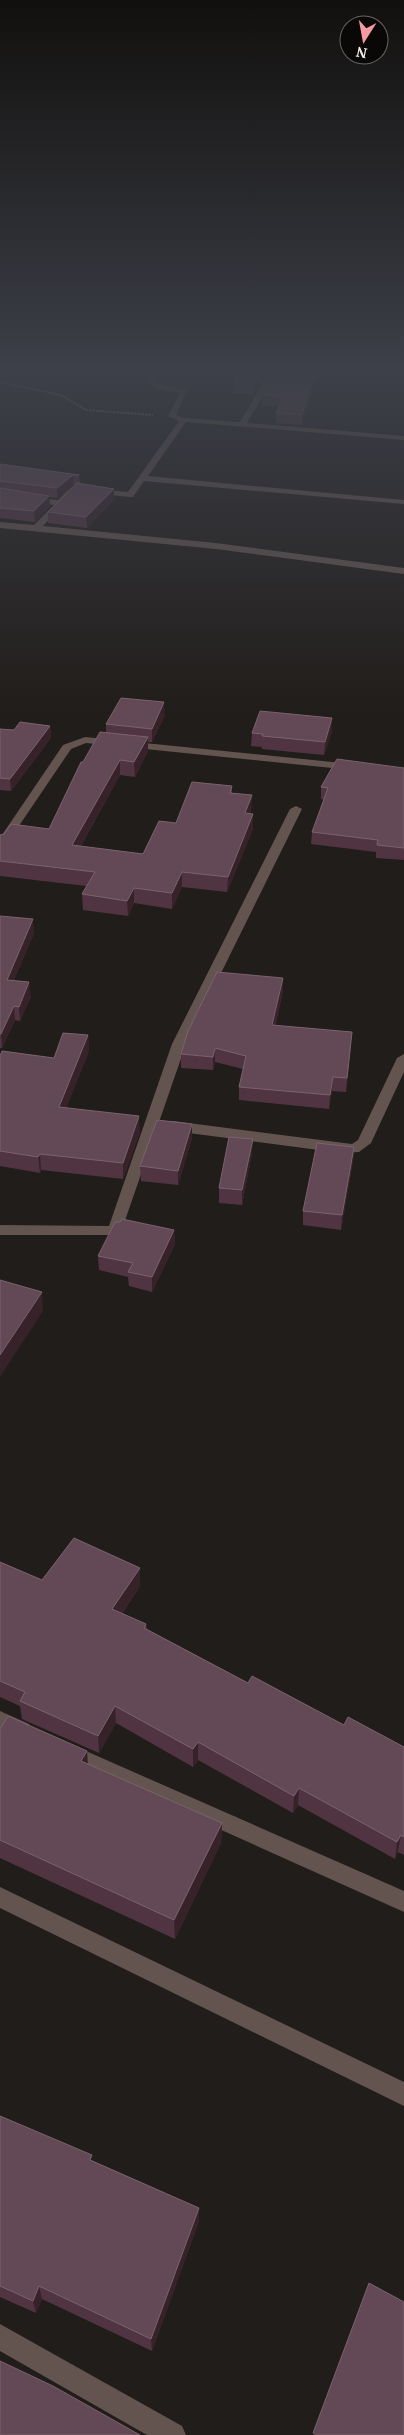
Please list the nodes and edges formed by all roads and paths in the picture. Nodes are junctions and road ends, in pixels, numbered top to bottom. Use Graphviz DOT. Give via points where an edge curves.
graph roads {
  1 [pos="139,484"];
  2 [pos="204,484"];
  3 [pos="0,495"];
  4 [pos="404,502"];
  5 [pos="60,503"];
  6 [pos="0,525"];
  7 [pos="36,528"];
  8 [pos="404,571"];
  9 [pos="365,769"];
  10 [pos="296,809"];
  11 [pos="0,846"];
  12 [pos="404,1058"];
  13 [pos="152,1123"];
  14 [pos="0,1230"];
  15 [pos="0,1720"];
  16 [pos="0,1897"];
  17 [pos="404,1902"];
  18 [pos="404,2094"];
  19 [pos="0,2337"];
  20 [pos="173,2435"];
  1 -- 5 [label="street" via="130,495 75,489"];
  2 -- 4 [label="street"];
  3 -- 5 [label="street"];
  5 -- 7 [label="street"];
  6 -- 7 [label="street"];
  7 -- 8 [label="street" via="216,546"];
  9 -- 11 [label="street" via="85,740 67,747"];
  10 -- 13 [label="street" via="182,1037"];
  12 -- 13 [label="street" via="364,1143 354,1149"];
  13 -- 14 [label="street" via="114,1231"];
  15 -- 17 [label="street"];
  16 -- 18 [label="street"];
  19 -- 20 [label="street"];
}
